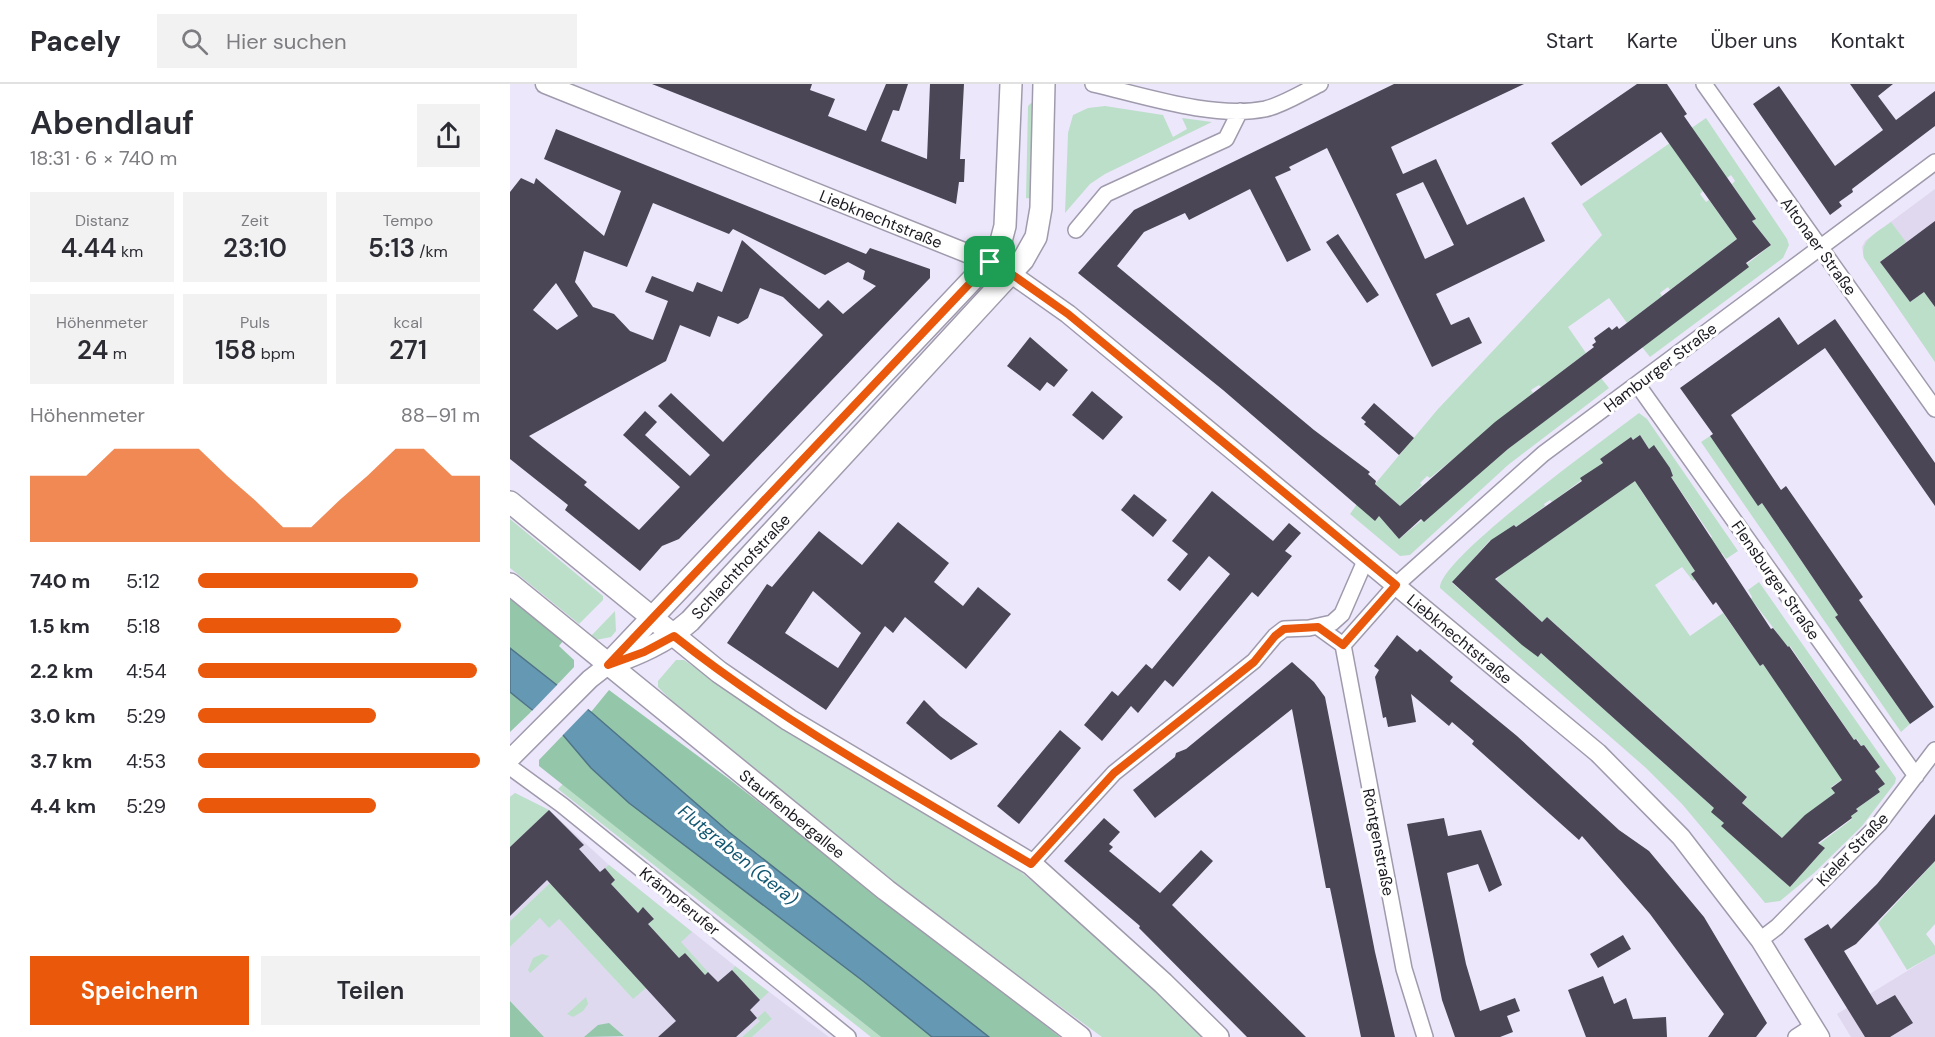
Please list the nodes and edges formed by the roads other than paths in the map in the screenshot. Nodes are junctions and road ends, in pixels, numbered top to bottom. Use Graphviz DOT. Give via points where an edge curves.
graph roads {
  1 [pos="545,84"];
  2 [pos="1011,84"];
  3 [pos="1044,84"];
  4 [pos="1093,84"];
  5 [pos="1320,84"];
  6 [pos="1704,84"];
  7 [pos="1240,111"];
  8 [pos="1935,162"];
  9 [pos="1077,230"];
  10 [pos="1821,248"];
  11 [pos="990,262"];
  12 [pos="1010,273"];
  13 [pos="1638,384"];
  14 [pos="1935,409"];
  15 [pos="510,502"];
  16 [pos="1365,561"];
  17 [pos="510,584"];
  18 [pos="1396,585"];
  19 [pos="652,617"];
  20 [pos="1318,627"];
  21 [pos="674,636"];
  22 [pos="1343,645"];
  23 [pos="608,665"];
  24 [pos="1935,750"];
  25 [pos="516,753"];
  26 [pos="510,767"];
  27 [pos="1916,776"];
  28 [pos="1031,864"];
  29 [pos="1760,940"];
  30 [pos="1817,1031"];
  31 [pos="848,1037"];
  32 [pos="1080,1037"];
  33 [pos="1218,1037"];
  34 [pos="1425,1037"];
  35 [pos="1796,1037"];
  1 -- 11 [label="street, Liebknechtstraße"];
  2 -- 11 [label="main road, Schlachthofstraße" via="1005,226"];
  3 -- 12 [label="main road, Schlachthofstraße" via="1039,224 1030,248"];
  4 -- 7 [label="street"];
  5 -- 7 [label="street" via="1268,108"];
  6 -- 10 [label="street, Altonaer Straße"];
  7 -- 9 [label="street" via="1226,139 1106,195"];
  8 -- 10 [label="street, Hamburger Straße"];
  10 -- 13 [label="street, Hamburger Straße"];
  10 -- 14 [label="street, Altonaer Straße"];
  11 -- 12 [label="street, Liebknechtstraße"];
  11 -- 19 [label="main road, Schlachthofstraße"];
  12 -- 16 [label="street, Liebknechtstraße" via="1105,344"];
  12 -- 21 [label="main road, Schlachthofstraße"];
  13 -- 18 [label="street, Hamburger Straße" via="1543,454"];
  13 -- 27 [label="street, Flensburger Straße"];
  15 -- 19 [label="main road"];
  16 -- 18 [label="street, Liebknechtstraße"];
  16 -- 20 [label="street" via="1342,614 1332,623"];
  17 -- 23 [label="main road, Stauffenbergallee"];
  18 -- 22 [label="street"];
  18 -- 29 [label="street, Liebknechtstraße" via="1598,753 1681,837"];
  19 -- 21 [label="main road"];
  19 -- 23 [label="main road, Schlachthofstraße"];
  20 -- 22 [label="street"];
  20 -- 28 [label="street" via="1284,629 1275,636 1254,662 1114,773"];
  21 -- 23 [label="main road, Schlachthofstraße"];
  21 -- 28 [label="main road" via="789,720"];
  22 -- 34 [label="street, Röntgenstraße" via="1404,969"];
  23 -- 25 [label="street"];
  23 -- 32 [label="main road, Stauffenbergallee" via="886,890"];
  24 -- 27 [label="street, Kieler Straße"];
  26 -- 31 [label="street, Krämpferufer"];
  27 -- 29 [label="street, Kieler Straße" via="1879,824"];
  28 -- 33 [label="main road" via="1163,982"];
  29 -- 30 [label="street, Liebknechtstraße"];
  30 -- 35 [label="street"];
}
